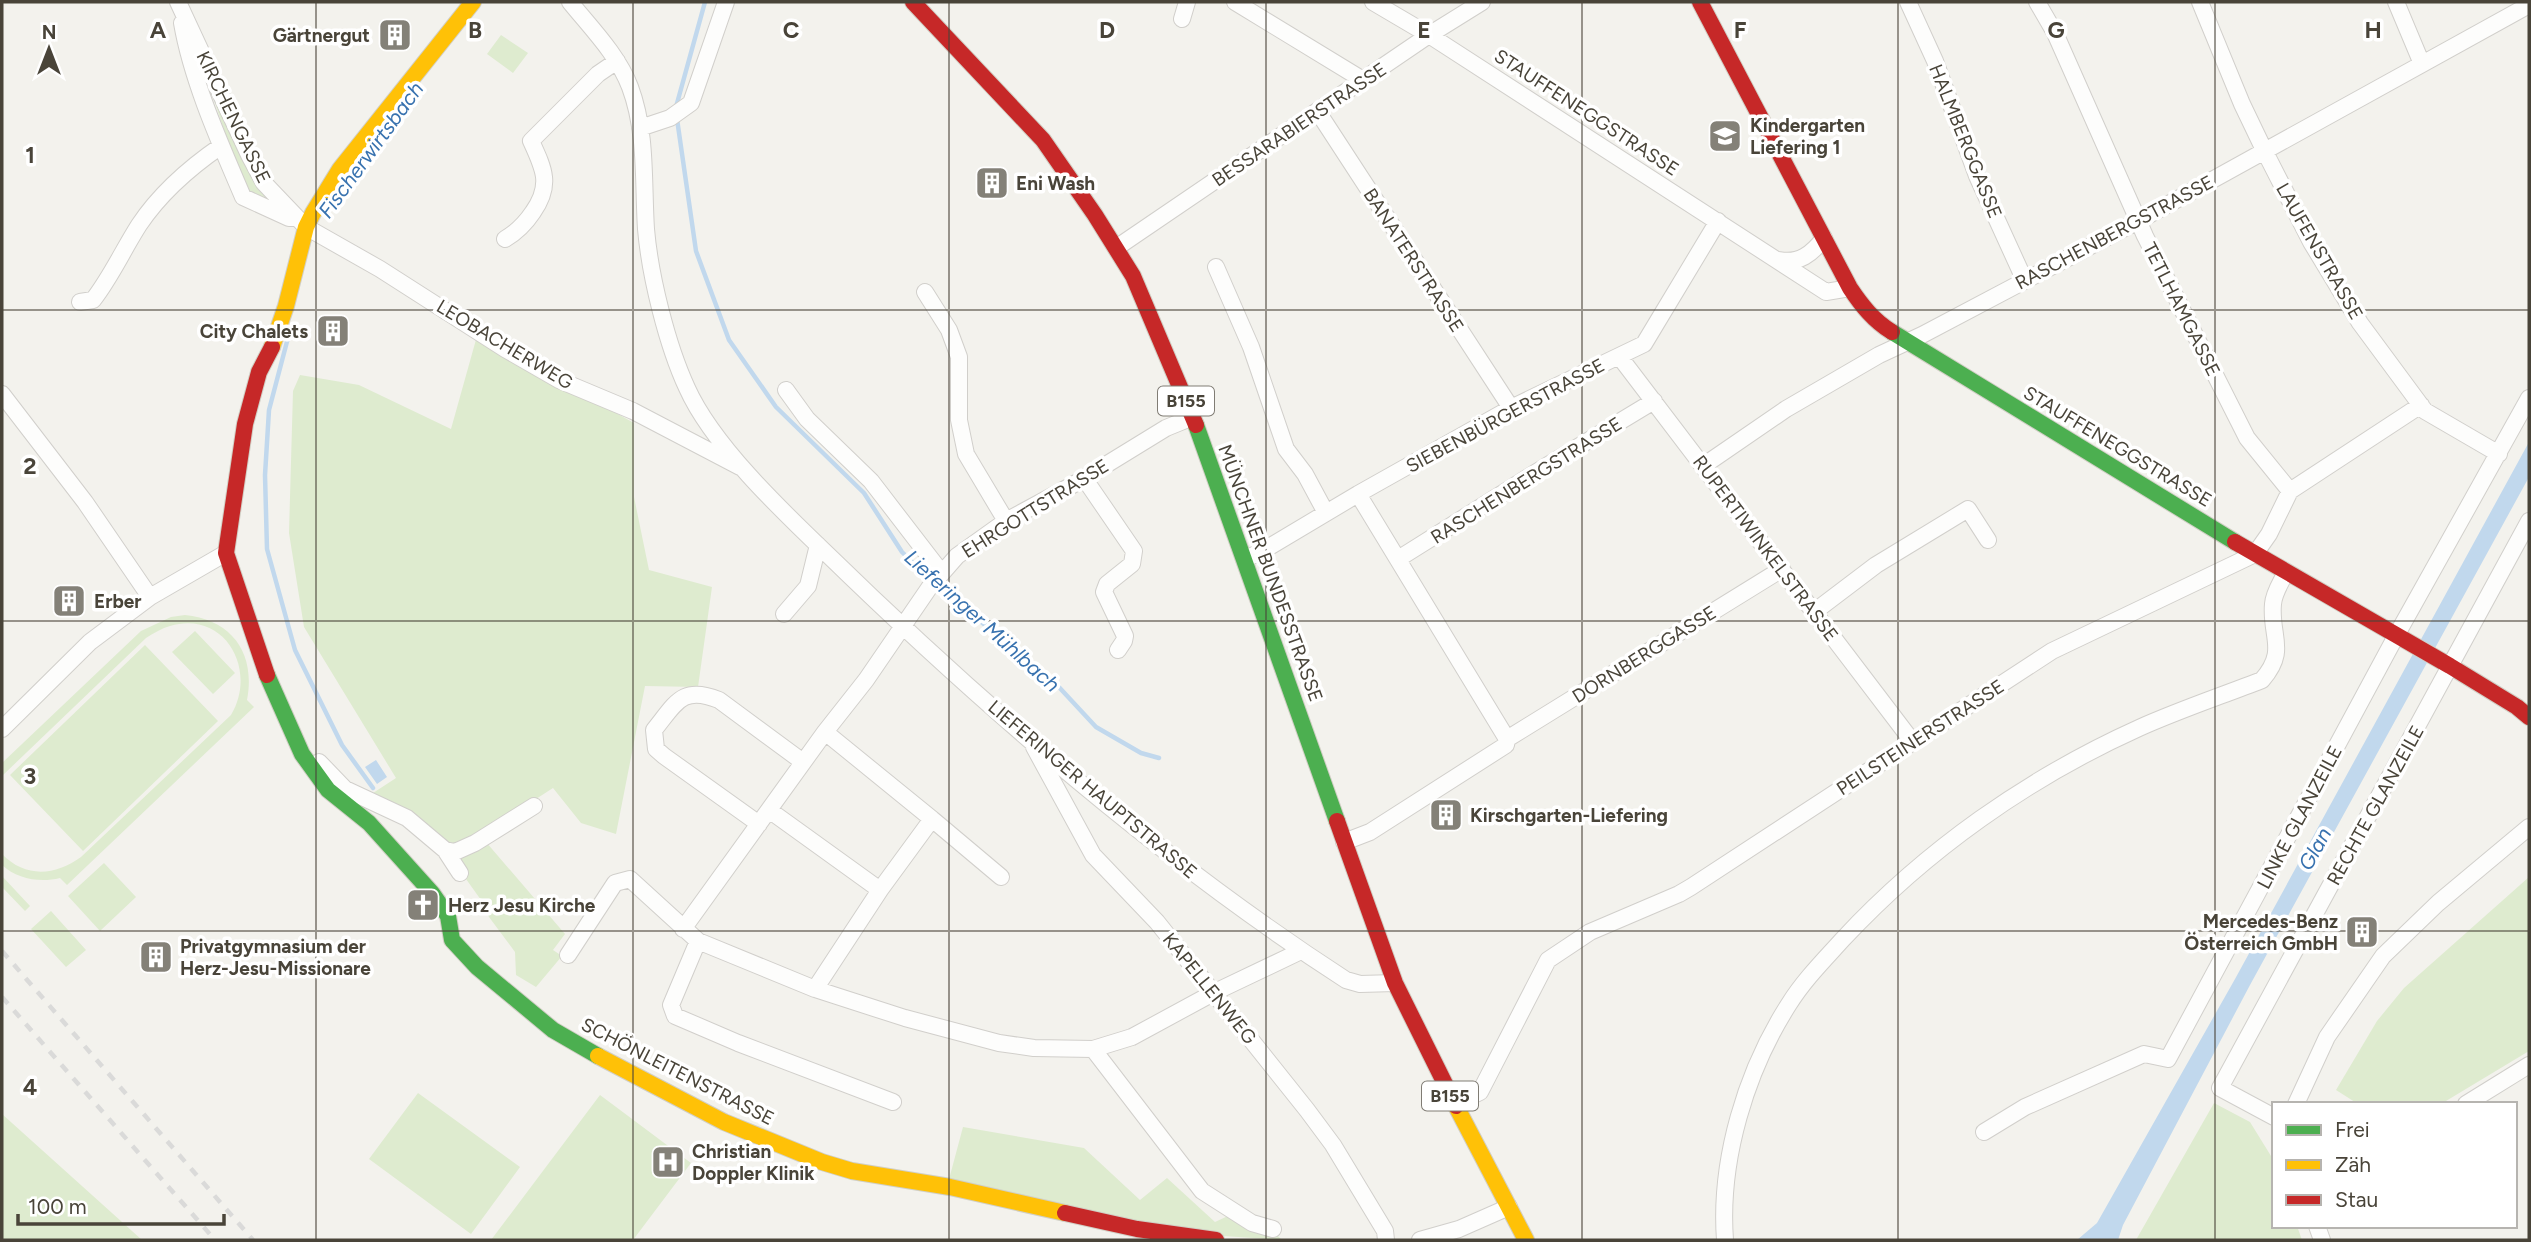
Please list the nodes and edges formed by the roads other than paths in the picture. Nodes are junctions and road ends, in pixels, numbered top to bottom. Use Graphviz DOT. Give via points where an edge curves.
graph roads {
  1 [pos="472,2"];
  2 [pos="570,2"];
  3 [pos="726,2"];
  4 [pos="913,2"];
  5 [pos="1187,2"];
  6 [pos="1235,2"];
  7 [pos="1373,2"];
  8 [pos="1482,2"];
  9 [pos="1700,2"];
  10 [pos="1908,2"];
  11 [pos="2037,2"];
  12 [pos="2200,2"];
  13 [pos="2396,2"];
  14 [pos="2529,5"];
  15 [pos="179,6"];
  16 [pos="1182,19"];
  17 [pos="1429,35"];
  18 [pos="617,61"];
  19 [pos="2422,64"];
  20 [pos="1363,80"];
  21 [pos="1318,112"];
  22 [pos="640,128"];
  23 [pos="221,146"];
  24 [pos="2265,152"];
  25 [pos="2138,220"];
  26 [pos="1718,221"];
  27 [pos="302,222"];
  28 [pos="1824,238"];
  29 [pos="505,239"];
  30 [pos="1116,248"];
  31 [pos="1777,259"];
  32 [pos="1216,267"];
  33 [pos="2024,279"];
  34 [pos="1850,288"];
  35 [pos="925,292"];
  36 [pos="80,302"];
  37 [pos="1906,343"];
  38 [pos="1619,356"];
  39 [pos="786,390"];
  40 [pos="2,394"];
  41 [pos="2529,398"];
  42 [pos="1654,401"];
  43 [pos="2421,405"];
  44 [pos="1511,408"];
  45 [pos="1193,417"];
  46 [pos="2499,454"];
  47 [pos="1703,466"];
  48 [pos="745,470"];
  49 [pos="1081,480"];
  50 [pos="2290,491"];
  51 [pos="1358,494"];
  52 [pos="1326,513"];
  53 [pos="1006,521"];
  54 [pos="2529,521"];
  55 [pos="1988,540"];
  56 [pos="818,545"];
  57 [pos="226,553"];
  58 [pos="2255,554"];
  59 [pos="1244,559"];
  60 [pos="1398,559"];
  61 [pos="1782,569"];
  62 [pos="2286,572"];
  63 [pos="936,579"];
  64 [pos="150,597"];
  65 [pos="1814,612"];
  66 [pos="783,614"];
  67 [pos="902,627"];
  68 [pos="2401,639"];
  69 [pos="1118,650"];
  70 [pos="2450,666"];
  71 [pos="2527,708"];
  72 [pos="2,729"];
  73 [pos="825,732"];
  74 [pos="293,736"];
  75 [pos="1030,739"];
  76 [pos="1507,739"];
  77 [pos="1912,741"];
  78 [pos="803,762"];
  79 [pos="534,806"];
  80 [pos="769,810"];
  81 [pos="932,819"];
  82 [pos="758,824"];
  83 [pos="2529,827"];
  84 [pos="1344,842"];
  85 [pos="445,850"];
  86 [pos="460,873"];
  87 [pos="1001,877"];
  88 [pos="880,890"];
  89 [pos="683,929"];
  90 [pos="698,941"];
  91 [pos="1301,951"];
  92 [pos="568,955"];
  93 [pos="1395,983"];
  94 [pos="815,989"];
  95 [pos="1215,992"];
  96 [pos="1093,1049"];
  97 [pos="2529,1065"];
  98 [pos="893,1102"];
  99 [pos="2297,1102"];
  100 [pos="2469,1102"];
  101 [pos="1455,1104"];
  102 [pos="2272,1116"];
  103 [pos="1984,1132"];
  104 [pos="1508,1207"];
  105 [pos="1273,1229"];
  106 [pos="1216,1240"];
  107 [pos="1386,1240"];
  108 [pos="1420,1240"];
  109 [pos="1526,1240"];
  110 [pos="1725,1240"];
  1 -- 27 [label="street"];
  2 -- 18 [label="street, LIEFERINGER HAUPTSTRASSE"];
  3 -- 22 [label="street" via="691,103 676,115"];
  4 -- 30 [label="street, MÜNCHNER BUNDESSTRASSE / B155" via="1020,113"];
  5 -- 16 [label="street"];
  6 -- 20 [label="street"];
  7 -- 17 [label="street, STAUFFENEGGSTRASSE"];
  8 -- 17 [label="street, BESSARABIERSTRASSE"];
  9 -- 28 [label="street"];
  10 -- 33 [label="street, HALMBERGGASSE" via="1977,176"];
  11 -- 25 [label="street, TETLHAMGASSE"];
  12 -- 24 [label="street, LAUFENSTRASSE"];
  13 -- 19 [label="street"];
  14 -- 19 [label="street, RASCHENBERGSTRASSE"];
  15 -- 23 [label="street, KIRCHENGASSE" via="186,46"];
  15 -- 27 [label="street, KIRCHENGASSE" via="264,183"];
  17 -- 20 [label="street, BESSARABIERSTRASSE"];
  17 -- 26 [label="street, STAUFFENEGGSTRASSE"];
  18 -- 22 [label="street, LIEFERINGER HAUPTSTRASSE" via="633,96"];
  18 -- 29 [label="street" via="531,141 541,162 545,190 528,219"];
  19 -- 24 [label="street, RASCHENBERGSTRASSE"];
  20 -- 21 [label="street, BESSARABIERSTRASSE"];
  21 -- 30 [label="street, BESSARABIERSTRASSE"];
  21 -- 44 [label="street, BANATERSTRASSE"];
  22 -- 48 [label="street, LIEFERINGER HAUPTSTRASSE" via="651,267 673,349 687,389"];
  23 -- 27 [label="street, KIRCHENGASSE" via="243,197"];
  23 -- 36 [label="street, KIRCHENGASSE" via="160,196 101,290 93,300"];
  24 -- 25 [label="street, RASCHENBERGSTRASSE"];
  24 -- 43 [label="street, LAUFENSTRASSE" via="2360,323"];
  25 -- 33 [label="street, RASCHENBERGSTRASSE"];
  25 -- 50 [label="street, TETLHAMGASSE" via="2247,438"];
  26 -- 31 [label="street, STAUFFENEGGSTRASSE"];
  26 -- 38 [label="street, SIEBENBÜRGERSTRASSE" via="1644,344"];
  27 -- 48 [label="street, LEOBACHERWEG" via="559,380 633,411"];
  27 -- 57 [label="street" via="286,306 259,372 245,424"];
  28 -- 31 [label="street" via="1802,258 1790,262"];
  28 -- 34 [label="street"];
  30 -- 45 [label="street, MÜNCHNER BUNDESSTRASSE / B155" via="1133,276"];
  31 -- 34 [label="street, STAUFFENEGGSTRASSE" via="1826,292"];
  32 -- 52 [label="street" via="1251,347 1286,449"];
  33 -- 37 [label="street, RASCHENBERGSTRASSE"];
  34 -- 37 [label="street, STAUFFENEGGSTRASSE" via="1879,324"];
  35 -- 53 [label="street" via="959,357 959,420 966,454"];
  37 -- 47 [label="street, RASCHENBERGSTRASSE" via="1832,381"];
  37 -- 58 [label="street, STAUFFENEGGSTRASSE"];
  38 -- 42 [label="street, RUPERTIWINKELSTRASSE"];
  38 -- 44 [label="street, SIEBENBÜRGERSTRASSE"];
  39 -- 63 [label="street" via="807,418 871,481"];
  40 -- 64 [label="street"];
  41 -- 46 [label="street, LINKE GLANZEILE"];
  42 -- 47 [label="street, RUPERTIWINKELSTRASSE"];
  42 -- 60 [label="street, RASCHENBERGSTRASSE"];
  43 -- 46 [label="street, LAUFENSTRASSE"];
  43 -- 50 [label="street"];
  44 -- 51 [label="street, SIEBENBÜRGERSTRASSE"];
  45 -- 49 [label="street, EHRGOTTSTRASSE" via="1166,428"];
  45 -- 59 [label="street, MÜNCHNER BUNDESSTRASSE / B155"];
  46 -- 68 [label="street, LINKE GLANZEILE"];
  47 -- 61 [label="street, RUPERTIWINKELSTRASSE"];
  48 -- 56 [label="street, LIEFERINGER HAUPTSTRASSE"];
  49 -- 53 [label="street, EHRGOTTSTRASSE"];
  49 -- 69 [label="street" via="1133,547 1134,561 1104,592 1125,636"];
  50 -- 58 [label="street"];
  51 -- 52 [label="street, SIEBENBÜRGERSTRASSE"];
  51 -- 60 [label="street"];
  52 -- 59 [label="street, SIEBENBÜRGERSTRASSE"];
  53 -- 63 [label="street, EHRGOTTSTRASSE" via="971,544"];
  54 -- 70 [label="street, RECHTE GLANZEILE"];
  55 -- 65 [label="street" via="1968,509 1876,565"];
  56 -- 66 [label="street" via="808,586"];
  56 -- 67 [label="street, LIEFERINGER HAUPTSTRASSE"];
  57 -- 64 [label="street"];
  57 -- 74 [label="street, SCHÖNLEITENSTRASSE" via="272,690"];
  58 -- 62 [label="street, STAUFFENEGGSTRASSE"];
  58 -- 77 [label="street, PEILSTEINERSTRASSE" via="2052,651"];
  59 -- 84 [label="street, MÜNCHNER BUNDESSTRASSE / B155"];
  60 -- 76 [label="street"];
  61 -- 65 [label="street, RUPERTIWINKELSTRASSE"];
  61 -- 76 [label="street, DORNBERGGASSE"];
  62 -- 68 [label="street, STAUFFENEGGSTRASSE"];
  62 -- 110 [label="street" via="2273,607 2277,652 2273,667 2262,680 2139,728 2049,775 1950,840 1881,898 1799,989 1762,1055 1735,1127 1728,1163"];
  63 -- 67 [label="street, EHRGOTTSTRASSE"];
  64 -- 72 [label="street" via="78,654"];
  65 -- 77 [label="street, RUPERTIWINKELSTRASSE"];
  67 -- 73 [label="street, EHRGOTTSTRASSE"];
  67 -- 75 [label="street, LIEFERINGER HAUPTSTRASSE"];
  68 -- 70 [label="street, STAUFFENEGGSTRASSE"];
  68 -- 103 [label="street, LINKE GLANZEILE" via="2168,1059 2144,1054 2049,1095"];
  70 -- 71 [label="street, STAUFFENEGGSTRASSE"];
  70 -- 102 [label="street, RECHTE GLANZEILE" via="2220,1088"];
  73 -- 78 [label="street, EHRGOTTSTRASSE"];
  73 -- 81 [label="street"];
  74 -- 85 [label="street, SCHÖNLEITENSTRASSE" via="345,789 407,818"];
  74 -- 106 [label="street, SCHÖNLEITENSTRASSE" via="328,790 369,823 443,908 452,940 477,967 552,1030 618,1069 724,1122 852,1171 950,1187 1137,1229"];
  75 -- 91 [label="street, LIEFERINGER HAUPTSTRASSE" via="1230,901"];
  75 -- 95 [label="street, KAPELLENWEG" via="1093,855"];
  76 -- 84 [label="street, DORNBERGGASSE" via="1506,745 1370,832"];
  77 -- 101 [label="street, PEILSTEINERSTRASSE" via="1679,894 1590,932 1543,970 1480,1091"];
  78 -- 80 [label="street, EHRGOTTSTRASSE"];
  78 -- 82 [label="street" via="707,695 683,698 654,730 656,749"];
  79 -- 85 [label="street" via="461,850"];
  80 -- 82 [label="street, EHRGOTTSTRASSE"];
  80 -- 88 [label="street"];
  81 -- 87 [label="street"];
  81 -- 88 [label="street"];
  82 -- 89 [label="street, EHRGOTTSTRASSE"];
  83 -- 99 [label="street" via="2383,956 2327,1037"];
  84 -- 93 [label="street, MÜNCHNER BUNDESSTRASSE / B155"];
  85 -- 86 [label="street, SCHÖNLEITENSTRASSE"];
  88 -- 94 [label="street"];
  89 -- 90 [label="street"];
  89 -- 92 [label="street" via="630,879 615,883"];
  90 -- 94 [label="street"];
  90 -- 98 [label="street" via="671,1005 675,1016"];
  91 -- 93 [label="street, LIEFERINGER HAUPTSTRASSE" via="1346,980"];
  91 -- 95 [label="street"];
  93 -- 101 [label="street, B155"];
  94 -- 96 [label="street" via="999,1043"];
  95 -- 96 [label="street" via="1132,1037"];
  95 -- 107 [label="street, KAPELLENWEG" via="1333,1145 1385,1231"];
  96 -- 105 [label="street" via="1202,1191 1252,1223"];
  97 -- 100 [label="street"];
  101 -- 104 [label="street, B155"];
  104 -- 108 [label="street"];
  104 -- 109 [label="street, B155"];
}
